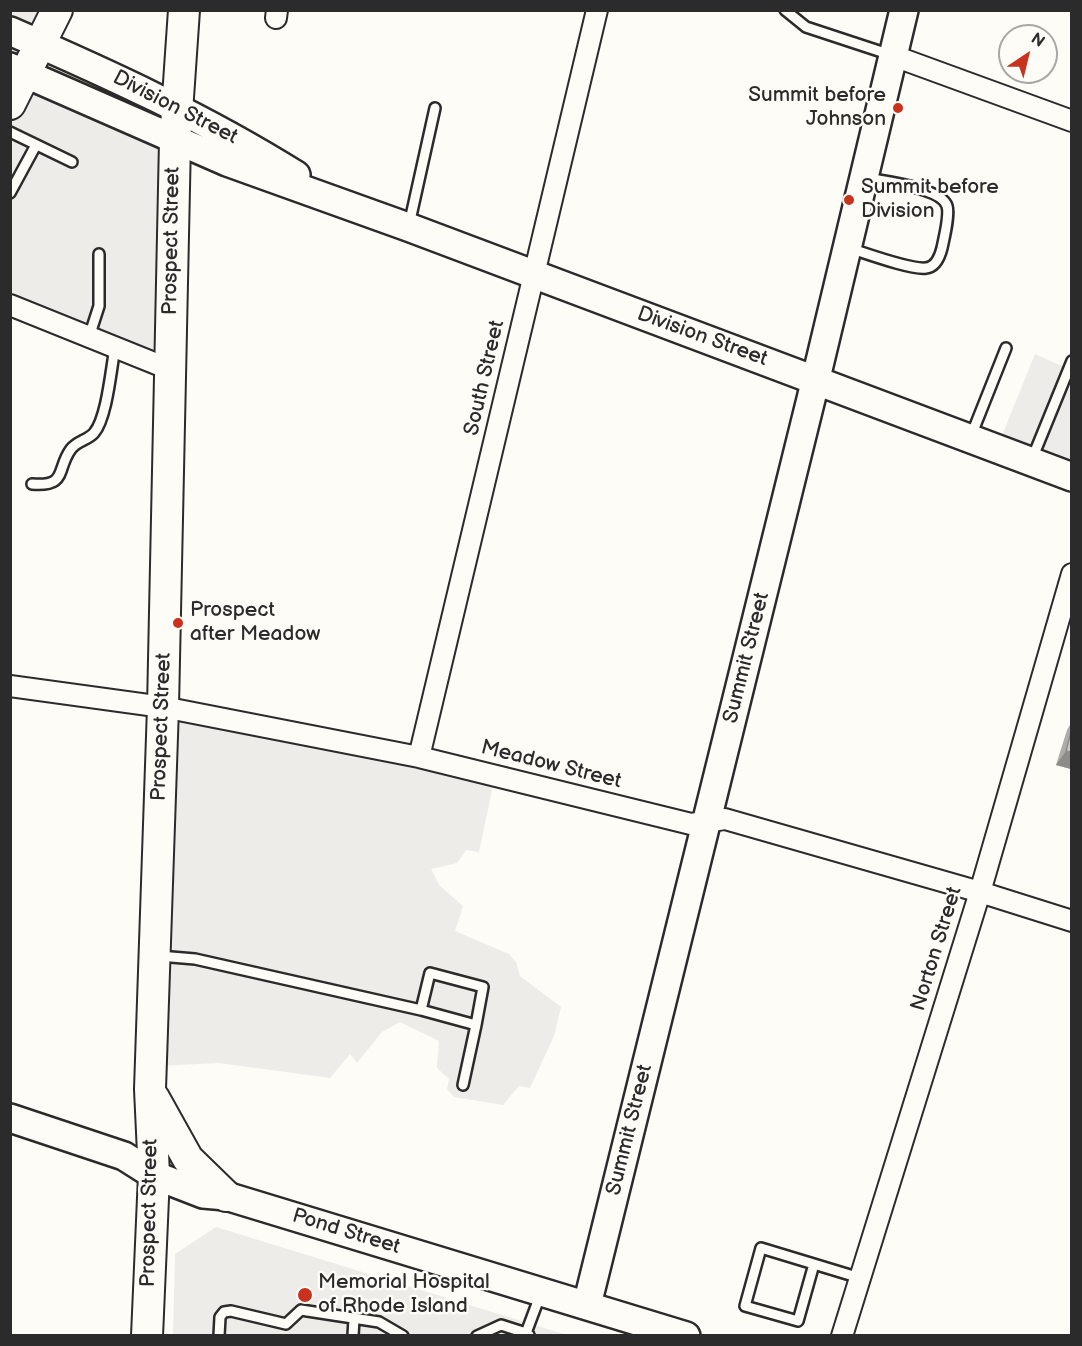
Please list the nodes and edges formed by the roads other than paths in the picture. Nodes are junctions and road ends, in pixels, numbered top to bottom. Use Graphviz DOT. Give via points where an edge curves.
graph roads {
  1 [pos="57,10"];
  2 [pos="184,10"];
  3 [pos="597,10"];
  4 [pos="785,10"];
  5 [pos="904,10"];
  6 [pos="10,31"];
  7 [pos="41,44"];
  8 [pos="894,56"];
  9 [pos="18,70"];
  10 [pos="10,104"];
  11 [pos="176,106"];
  12 [pos="435,108"];
  13 [pos="1071,121"];
  14 [pos="10,132"];
  15 [pos="175,141"];
  16 [pos="36,145"];
  17 [pos="72,162"];
  18 [pos="864,177"];
  19 [pos="10,193"];
  20 [pos="332,199"];
  21 [pos="408,227"];
  22 [pos="847,248"];
  23 [pos="99,254"];
  24 [pos="534,274"];
  25 [pos="10,305"];
  26 [pos="88,337"];
  27 [pos="115,348"];
  28 [pos="1006,348"];
  29 [pos="1071,361"];
  30 [pos="169,369"];
  31 [pos="816,380"];
  32 [pos="970,438"];
  33 [pos="1032,461"];
  34 [pos="1071,477"];
  35 [pos="32,484"];
  36 [pos="1071,574"];
  37 [pos="1065,618"];
  38 [pos="10,686"];
  39 [pos="163,707"];
  40 [pos="419,757"];
  41 [pos="707,821"];
  42 [pos="980,891"];
  43 [pos="1071,921"];
  44 [pos="154,956"];
  45 [pos="421,1010"];
  46 [pos="476,1025"];
  47 [pos="463,1085"];
  48 [pos="150,1089"];
  49 [pos="10,1118"];
  50 [pos="154,1175"];
  51 [pos="226,1196"];
  52 [pos="814,1264"];
  53 [pos="860,1278"];
  54 [pos="542,1292"];
  55 [pos="587,1305"];
  56 [pos="354,1318"];
  57 [pos="286,1324"];
  58 [pos="528,1334"];
  59 [pos="147,1335"];
  60 [pos="219,1335"];
  61 [pos="285,1335"];
  62 [pos="353,1335"];
  63 [pos="403,1335"];
  64 [pos="477,1335"];
  65 [pos="686,1335"];
  66 [pos="842,1335"];
  1 -- 7 [label="main road"];
  2 -- 11 [label="main road, Prospect Street"];
  3 -- 24 [label="street, South Street"];
  4 -- 8 [label="lane" via="806,27"];
  5 -- 8 [label="main road, Summit Street"];
  6 -- 7 [label="main road, Division Street"];
  7 -- 9 [label="main road"];
  7 -- 11 [label="main road, Division Street"];
  8 -- 13 [label="street"];
  8 -- 18 [label="main road, Summit Street"];
  9 -- 10 [label="main road"];
  9 -- 15 [label="main road, Division Street"];
  11 -- 15 [label="main road, Prospect Street"];
  11 -- 20 [label="main road, Division Street" via="253,148"];
  12 -- 21 [label="lane"];
  14 -- 16 [label="lane"];
  15 -- 20 [label="main road, Division Street"];
  15 -- 30 [label="main road, Prospect Street"];
  16 -- 17 [label="lane"];
  16 -- 19 [label="lane"];
  18 -- 22 [label="main road, Summit Street"];
  18 -- 22 [label="lane" via="924,190 944,199 948,207 940,257 926,268"];
  20 -- 21 [label="main road, Division Street"];
  21 -- 24 [label="main road, Division Street"];
  22 -- 31 [label="main road, Summit Street"];
  23 -- 26 [label="lane" via="99,306"];
  24 -- 31 [label="main road, Division Street"];
  24 -- 40 [label="street, South Street"];
  25 -- 26 [label="street"];
  26 -- 27 [label="street"];
  27 -- 30 [label="street"];
  27 -- 35 [label="lane" via="104,412 93,434 72,447 60,476 47,485"];
  28 -- 32 [label="lane"];
  29 -- 33 [label="lane"];
  30 -- 39 [label="main road, Prospect Street"];
  31 -- 32 [label="main road, Division Street"];
  31 -- 41 [label="main road, Summit Street"];
  32 -- 33 [label="main road, Division Street"];
  33 -- 34 [label="main road, Division Street"];
  36 -- 37 [label="street, Norton Street"];
  37 -- 42 [label="street, Norton Street"];
  38 -- 39 [label="street, Meadow Street"];
  39 -- 40 [label="street, Meadow Street"];
  39 -- 44 [label="main road, Prospect Street"];
  40 -- 41 [label="street, Meadow Street" via="691,824"];
  41 -- 42 [label="street, Meadow Street" via="725,819"];
  41 -- 55 [label="main road, Summit Street"];
  42 -- 43 [label="street, Meadow Street"];
  42 -- 53 [label="street, Norton Street"];
  44 -- 45 [label="lane" via="195,959"];
  44 -- 48 [label="main road, Prospect Street"];
  45 -- 46 [label="lane"];
  45 -- 46 [label="lane" via="430,973 483,987"];
  46 -- 47 [label="lane"];
  48 -- 50 [label="main road, Prospect Street"];
  48 -- 51 [label="main road" via="188,1159"];
  49 -- 50 [label="main road, Pond Street" via="124,1156"];
  50 -- 51 [label="main road, Pond Street" via="203,1194"];
  50 -- 59 [label="main road, Prospect Street"];
  51 -- 54 [label="main road, Pond Street"];
  52 -- 52 [label="lane" via="762,1248 745,1306 798,1321"];
  52 -- 53 [label="lane"];
  53 -- 66 [label="street, Norton Street"];
  54 -- 55 [label="main road, Pond Street"];
  54 -- 58 [label="lane"];
  55 -- 65 [label="main road, Pond Street"];
  56 -- 57 [label="lane" via="301,1310"];
  56 -- 62 [label="lane"];
  56 -- 63 [label="lane" via="379,1322"];
  57 -- 60 [label="lane" via="224,1312"];
  57 -- 61 [label="lane"];
  58 -- 64 [label="lane" via="501,1325"];
}
